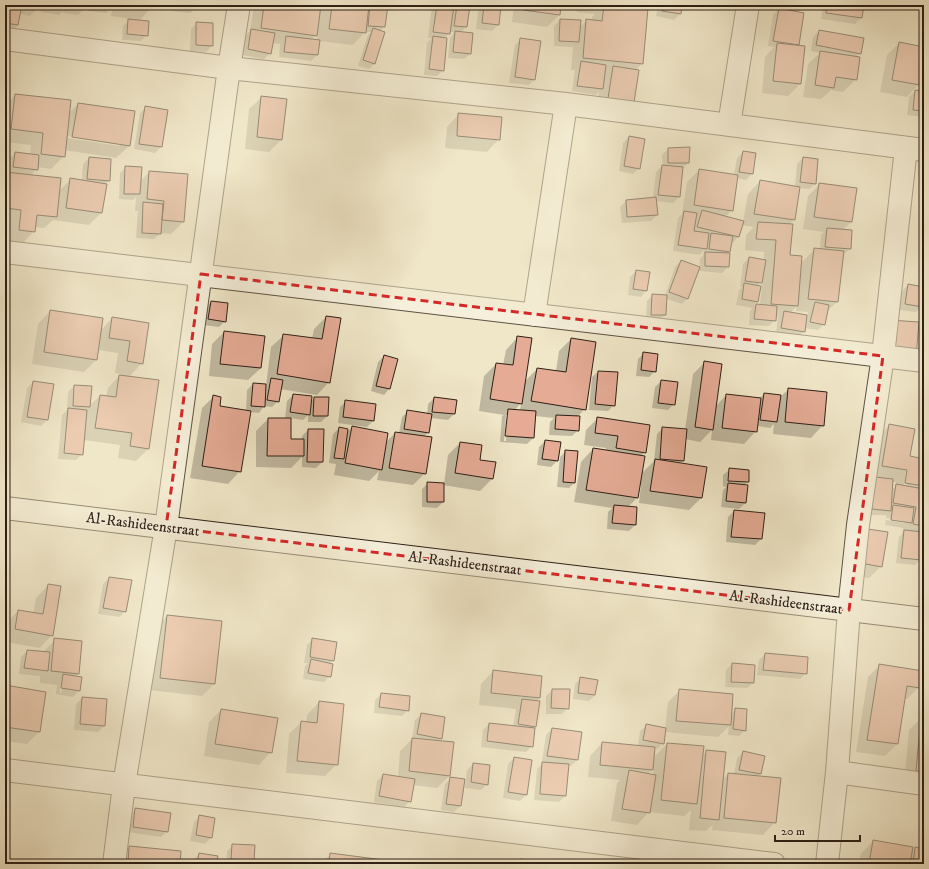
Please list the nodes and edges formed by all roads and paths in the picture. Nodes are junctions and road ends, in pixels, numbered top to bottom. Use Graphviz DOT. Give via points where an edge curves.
graph roads {
  1 [pos="239,5"];
  2 [pos="748,5"];
  3 [pos="5,39"];
  4 [pos="229,68"];
  5 [pos="566,104"];
  6 [pos="729,125"];
  7 [pos="915,149"];
  8 [pos="5,252"];
  9 [pos="201,274"];
  10 [pos="534,315"];
  11 [pos="883,356"];
  12 [pos="924,361"];
  13 [pos="5,508"];
  14 [pos="166,527"];
  15 [pos="849,610"];
  16 [pos="924,619"];
  17 [pos="5,770"];
  18 [pos="837,772"];
  19 [pos="924,784"];
  20 [pos="124,785"];
  21 [pos="114,864"];
  22 [pos="774,864"];
  23 [pos="827,864"];
  1 -- 4 [label="street"];
  2 -- 6 [label="street"];
  3 -- 4 [label="street"];
  4 -- 5 [label="street"];
  4 -- 9 [label="street"];
  5 -- 6 [label="street"];
  5 -- 10 [label="street"];
  6 -- 7 [label="street"];
  7 -- 11 [label="street"];
  8 -- 9 [label="street"];
  9 -- 10 [label="street"];
  9 -- 14 [label="street"];
  10 -- 11 [label="street"];
  11 -- 12 [label="street"];
  11 -- 15 [label="street" via="858,525"];
  13 -- 14 [label="street, Al-Rashideenstraat"];
  14 -- 15 [label="street, Al-Rashideenstraat"];
  14 -- 20 [label="street"];
  15 -- 16 [label="street, Al-Rashideenstraat"];
  15 -- 18 [label="street"];
  17 -- 20 [label="street"];
  18 -- 19 [label="street"];
  18 -- 23 [label="street"];
  20 -- 21 [label="street"];
  20 -- 22 [label="street"];
}
